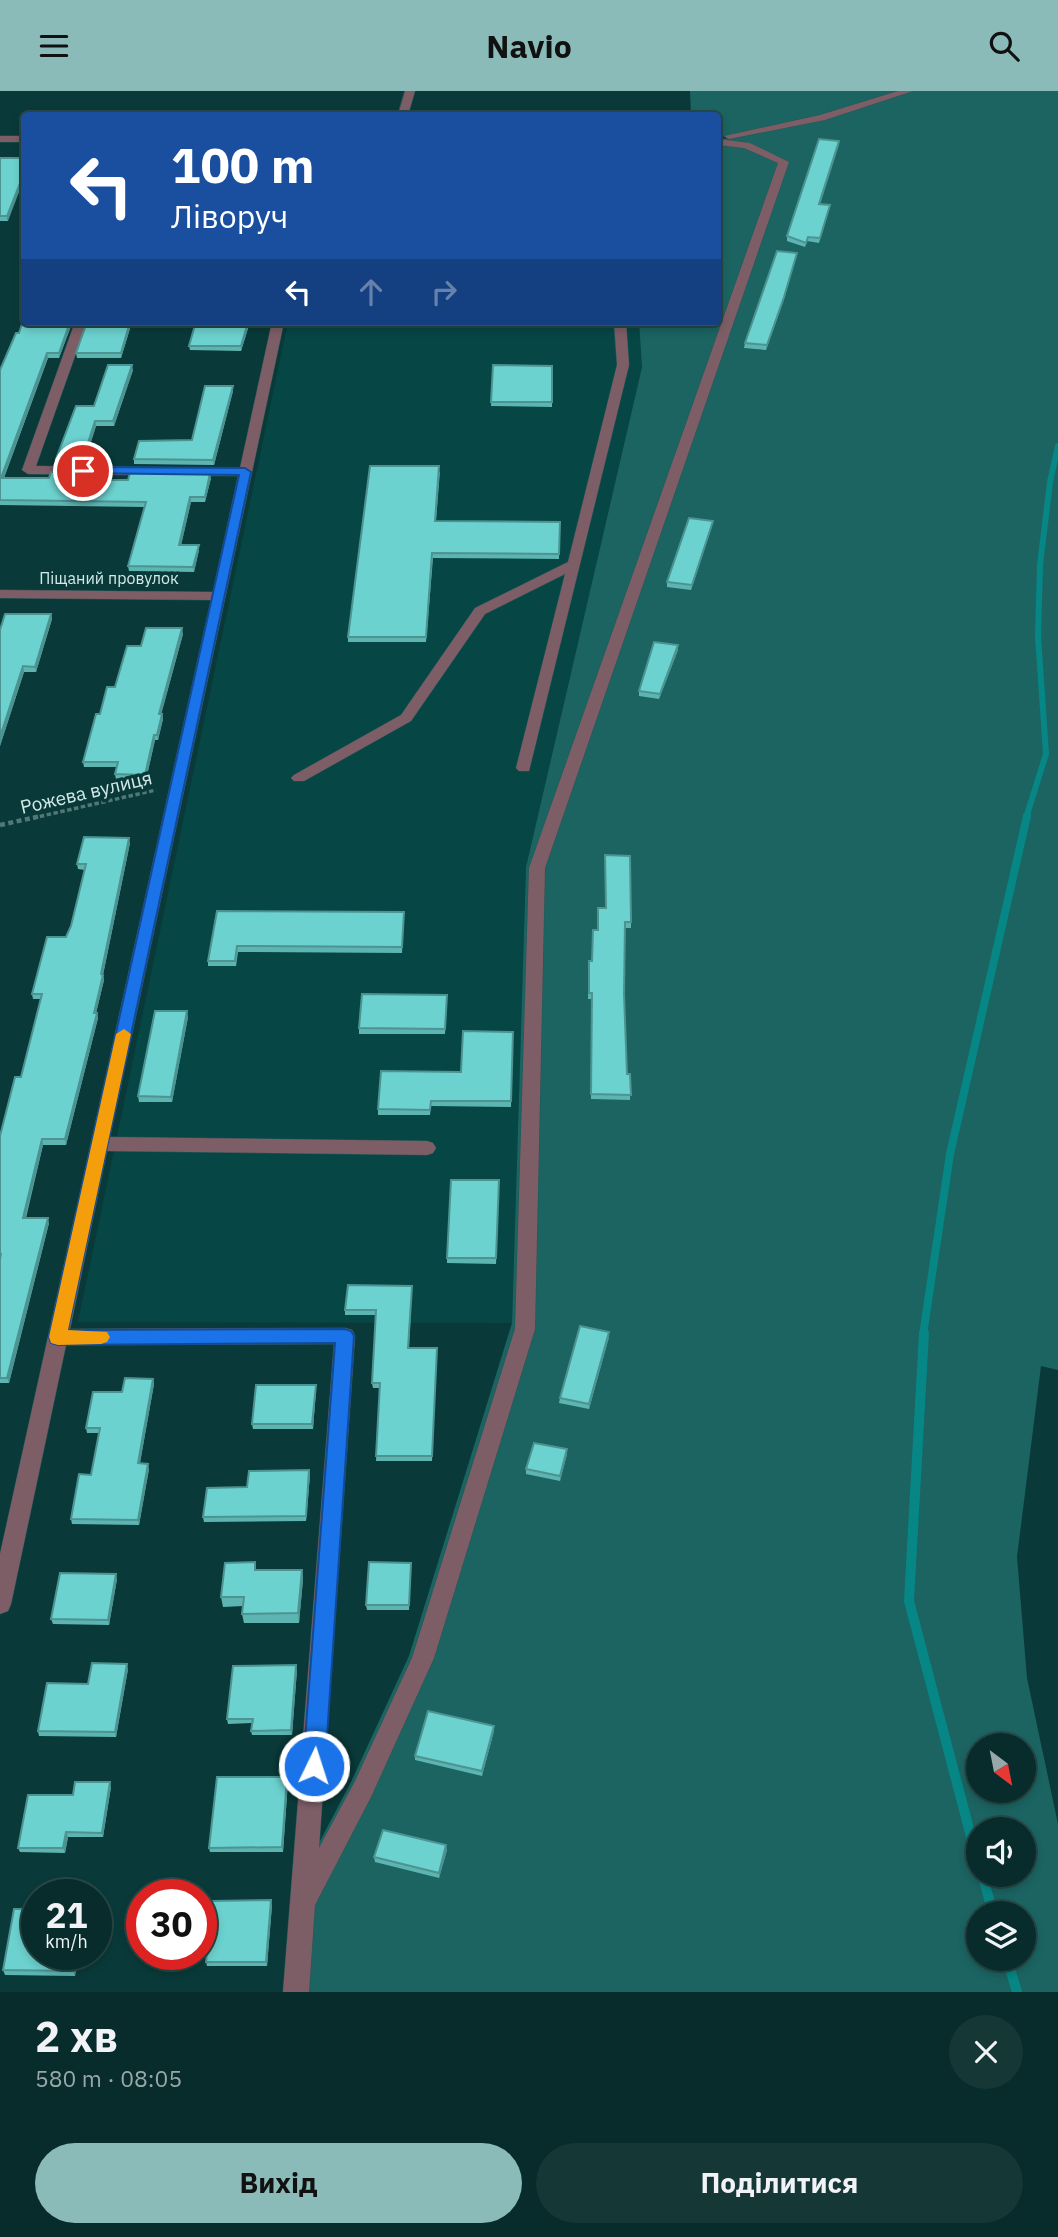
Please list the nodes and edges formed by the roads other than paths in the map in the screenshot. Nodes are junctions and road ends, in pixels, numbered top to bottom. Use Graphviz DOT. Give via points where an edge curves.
graph roads {
  1 [pos="410,91"];
  2 [pos="908,91"];
  3 [pos="404,112"];
  4 [pos="0,139"];
  5 [pos="21,139"];
  6 [pos="721,139"];
  7 [pos="721,141"];
  8 [pos="81,326"];
  9 [pos="277,326"];
  10 [pos="620,326"];
  11 [pos="245,472"];
  12 [pos="573,565"];
  13 [pos="0,594"];
  14 [pos="218,596"];
  15 [pos="524,768"];
  16 [pos="299,778"];
  17 [pos="100,1144"];
  18 [pos="427,1148"];
  19 [pos="58,1337"];
  20 [pos="0,1604"];
  21 [pos="304,1900"];
  22 [pos="296,1992"];
  1 -- 3 [label="street"];
  2 -- 6 [label="street" via="822,118"];
  4 -- 5 [label="street"];
  7 -- 21 [label="street" via="746,145 784,162 537,867 524,1329 423,1658 363,1789"];
  8 -- 11 [label="street" via="29,470"];
  9 -- 11 [label="street"];
  10 -- 12 [label="street" via="623,365"];
  11 -- 14 [label="street"];
  12 -- 15 [label="street"];
  12 -- 16 [label="street" via="480,611 406,718"];
  13 -- 14 [label="street, Піщаний провулок"];
  14 -- 17 [label="street"];
  17 -- 18 [label="street"];
  17 -- 19 [label="street"];
  19 -- 20 [label="street"];
  19 -- 21 [label="street" via="345,1336"];
  21 -- 22 [label="street"];
}
